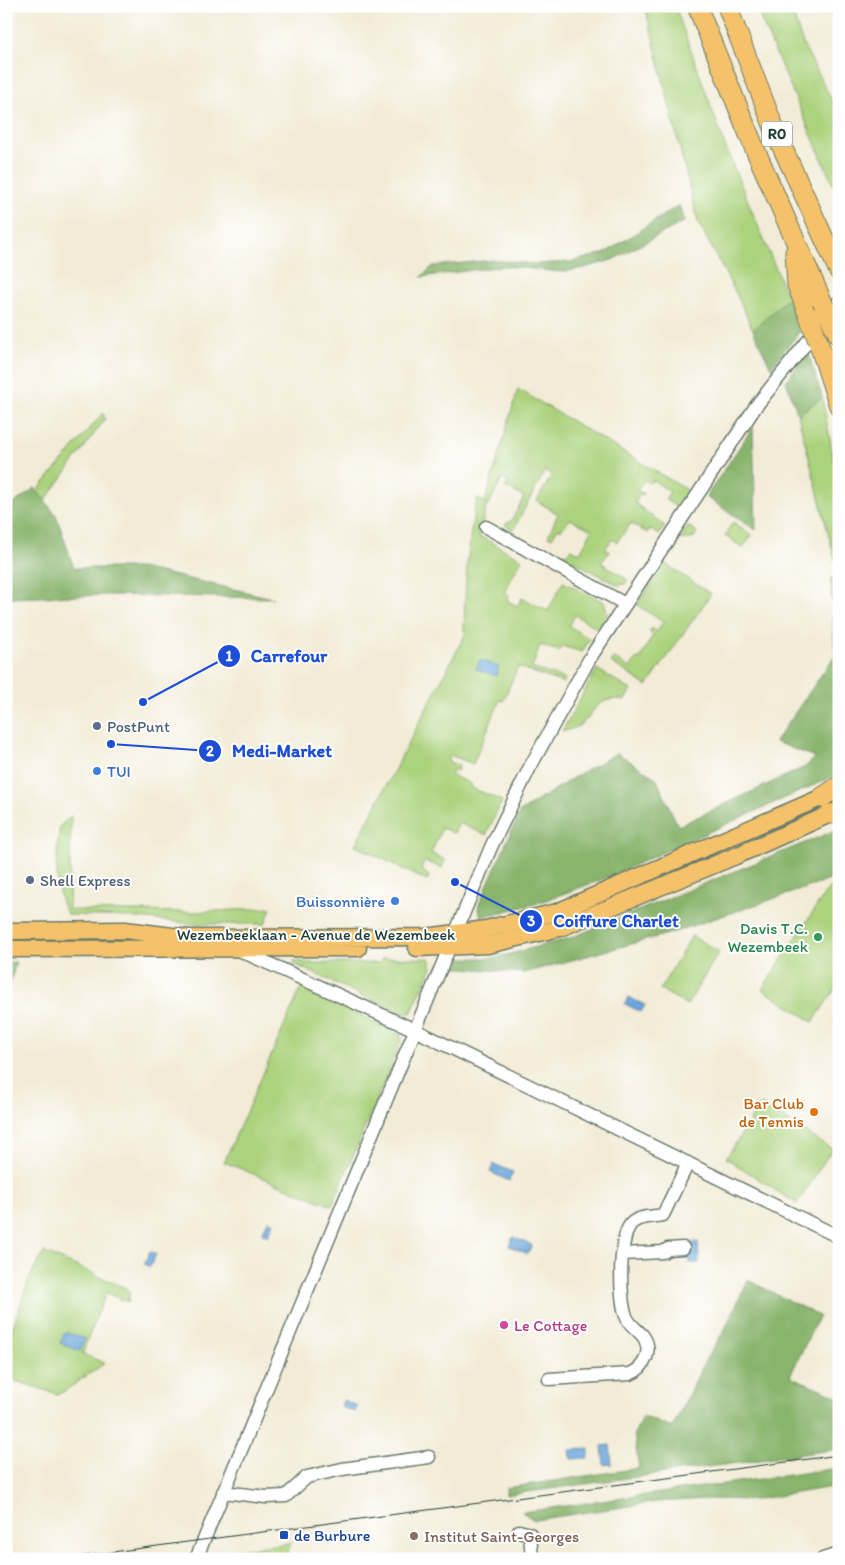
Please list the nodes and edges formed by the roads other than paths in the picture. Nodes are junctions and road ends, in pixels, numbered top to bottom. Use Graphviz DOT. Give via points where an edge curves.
graph roads {
  1 [pos="697,6"];
  2 [pos="727,6"];
  3 [pos="794,240"];
  4 [pos="837,265"];
  5 [pos="830,301"];
  6 [pos="836,330"];
  7 [pos="839,406"];
  8 [pos="486,528"];
  9 [pos="625,604"];
  10 [pos="839,786"];
  11 [pos="839,790"];
  12 [pos="821,798"];
  13 [pos="836,812"];
  14 [pos="6,931"];
  15 [pos="452,941"];
  16 [pos="6,949"];
  17 [pos="238,949"];
  18 [pos="416,1030"];
  19 [pos="688,1163"];
  20 [pos="839,1237"];
  21 [pos="682,1248"];
  22 [pos="623,1254"];
  23 [pos="549,1378"];
  24 [pos="429,1457"];
  25 [pos="223,1492"];
  26 [pos="519,1531"];
  27 [pos="839,1554"];
  28 [pos="196,1559"];
  29 [pos="532,1559"];
  30 [pos="823,1559"];
  1 -- 3 [label="highway, R0"];
  2 -- 4 [label="highway, R0" via="778,138"];
  3 -- 5 [label="highway, R0"];
  3 -- 7 [label="highway, bridge" via="797,285"];
  5 -- 6 [label="highway, R0, bridge"];
  5 -- 9 [label="street"];
  8 -- 9 [label="street"];
  9 -- 15 [label="street" via="590,658 530,767 491,847"];
  10 -- 12 [label="highway"];
  11 -- 12 [label="main road, Wezembeeklaan - Avenue de Wezembeek"];
  12 -- 15 [label="main road, Wezembeeklaan - Avenue de Wezembeek" via="556,912"];
  13 -- 15 [label="main road, Wezembeeklaan - Avenue de Wezembeek" via="560,928 488,945"];
  14 -- 15 [label="main road, Wezembeeklaan - Avenue de Wezembeek" via="125,930 188,938 426,937"];
  15 -- 17 [label="main road, Wezembeeklaan - Avenue de Wezembeek"];
  15 -- 18 [label="street"];
  16 -- 17 [label="main road, Wezembeeklaan - Avenue de Wezembeek"];
  17 -- 18 [label="street"];
  18 -- 19 [label="street"];
  18 -- 25 [label="street"];
  19 -- 20 [label="street"];
  19 -- 22 [label="street" via="663,1215 632,1223 625,1234"];
  21 -- 22 [label="street"];
  22 -- 23 [label="street" via="624,1310 631,1325 645,1340 644,1363 630,1374"];
  24 -- 25 [label="street" via="307,1477 286,1496"];
  25 -- 28 [label="street"];
  26 -- 29 [label="street" via="530,1534"];
  27 -- 30 [label="street"];
}
